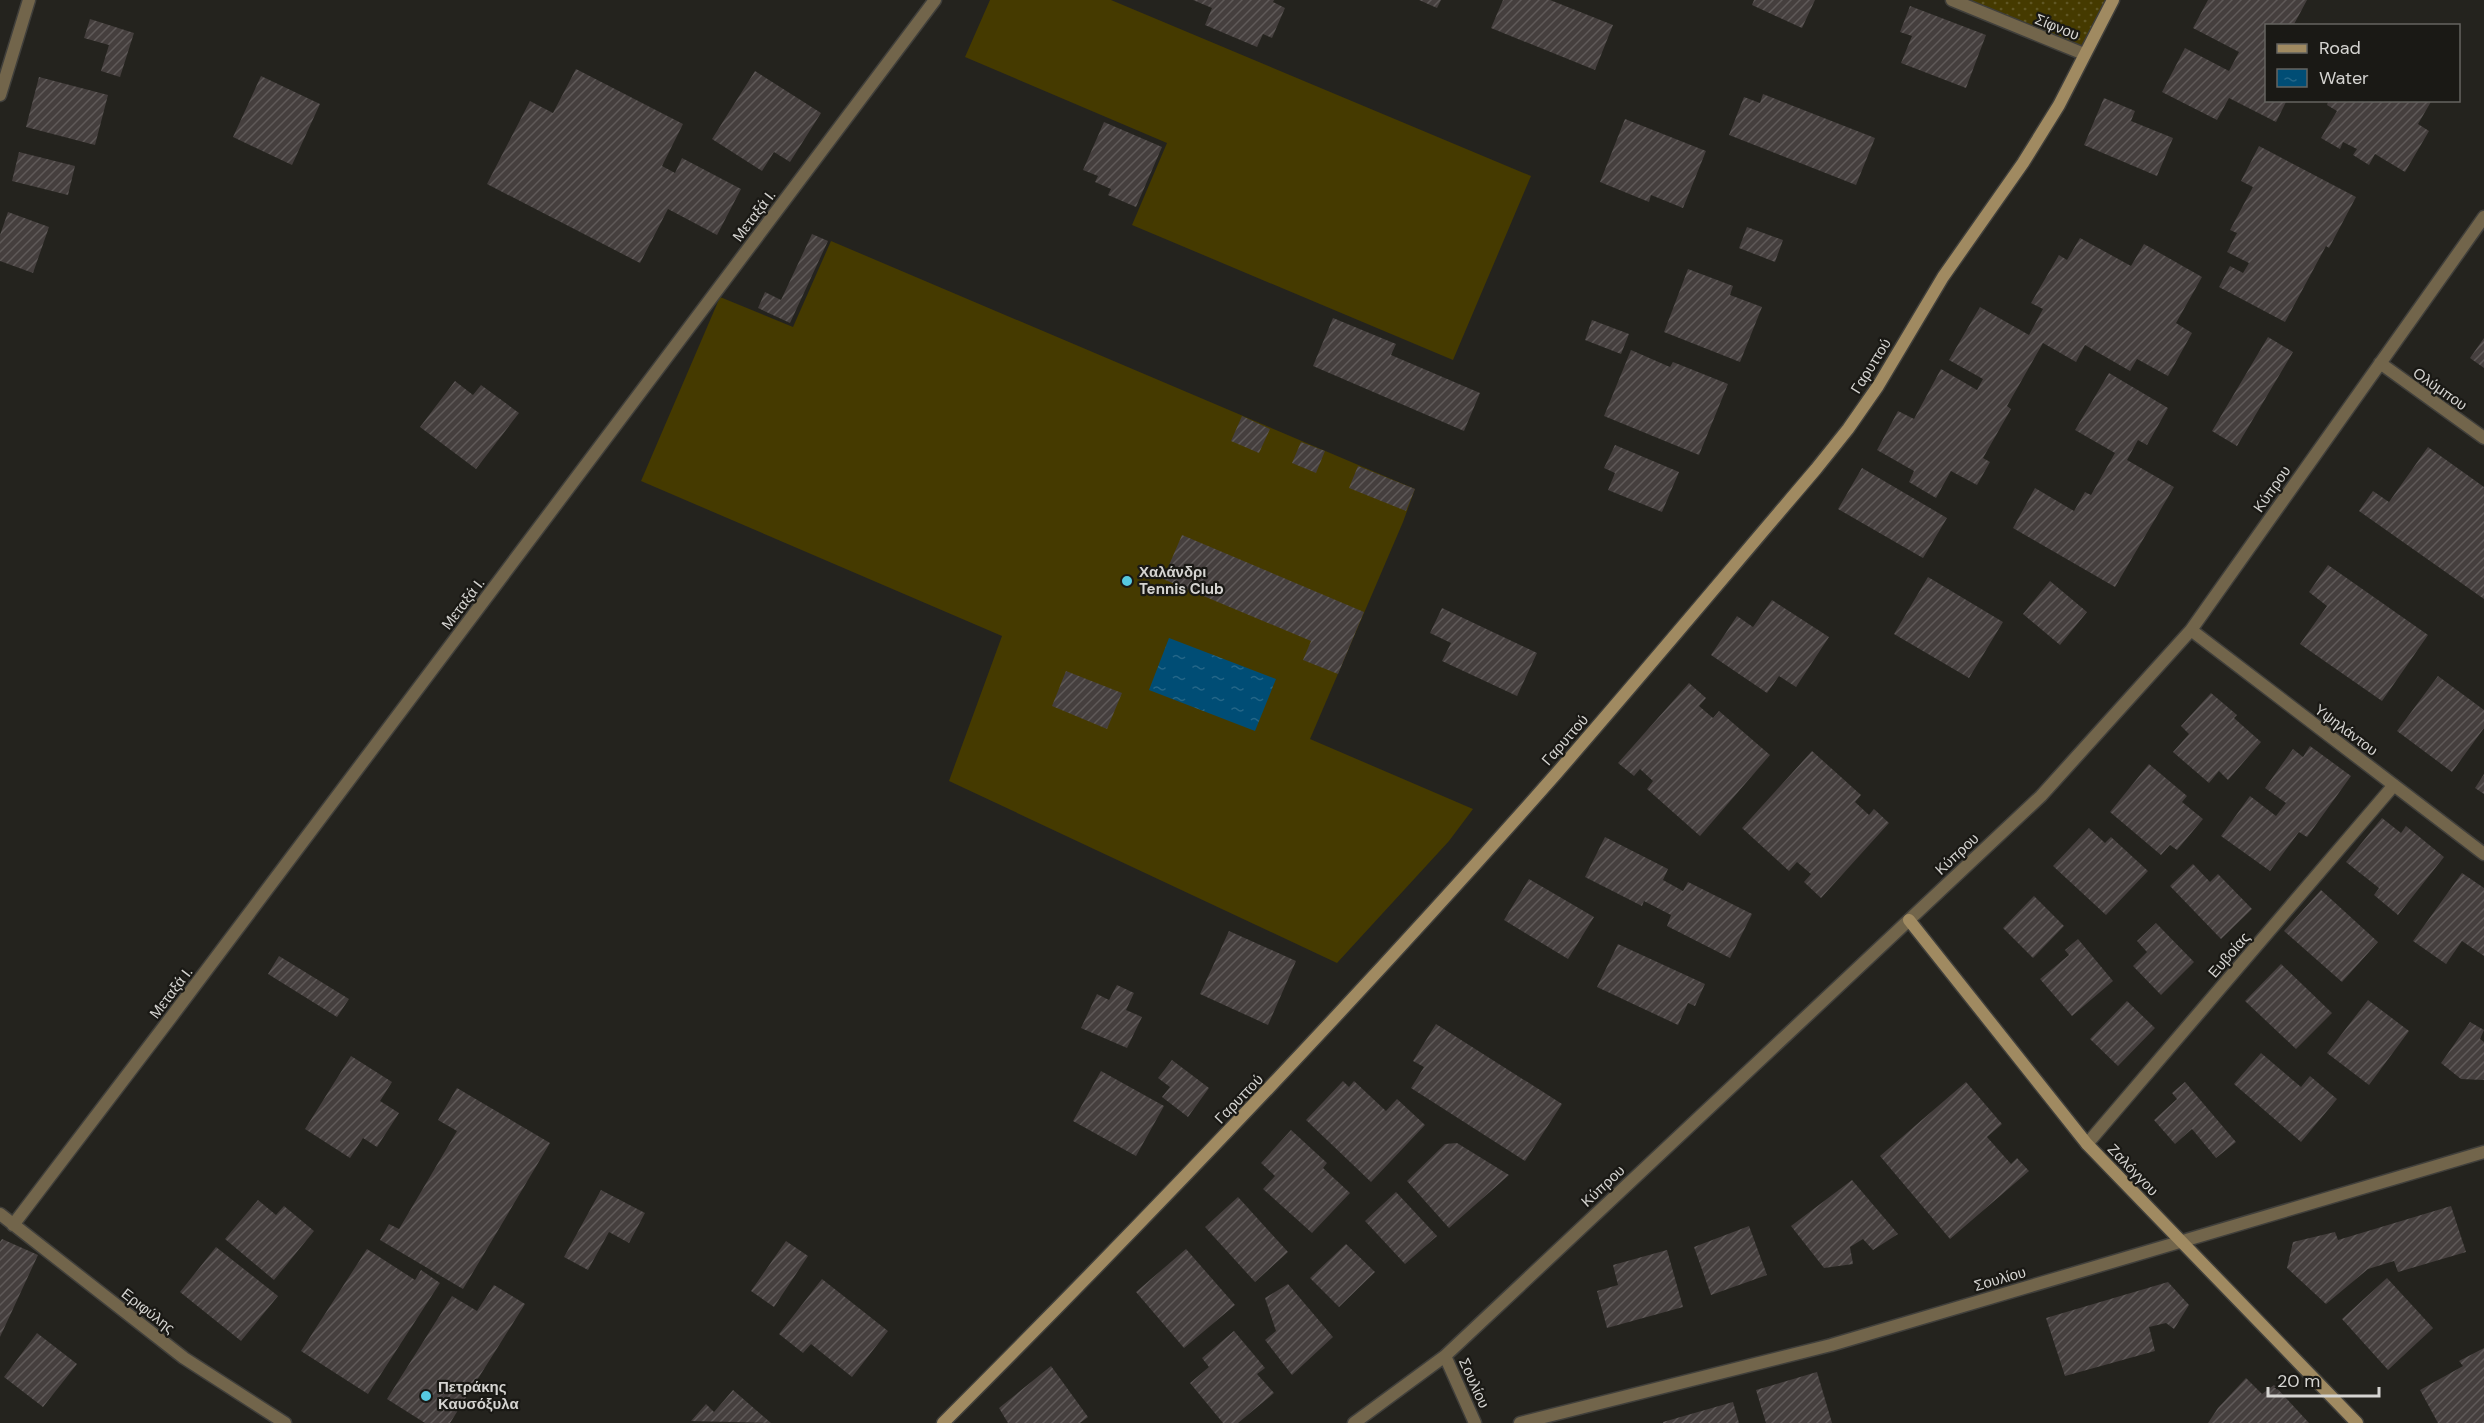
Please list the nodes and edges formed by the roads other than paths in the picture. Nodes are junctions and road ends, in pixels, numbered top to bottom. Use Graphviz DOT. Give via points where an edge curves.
graph roads {
  1 [pos="29,0"];
  2 [pos="935,0"];
  3 [pos="1952,0"];
  4 [pos="2113,0"];
  5 [pos="2084,54"];
  6 [pos="0,94"];
  7 [pos="2484,217"];
  8 [pos="2380,363"];
  9 [pos="2484,438"];
  10 [pos="2191,630"];
  11 [pos="2394,785"];
  12 [pos="2484,854"];
  13 [pos="1909,920"];
  14 [pos="2087,1144"];
  15 [pos="2484,1152"];
  16 [pos="0,1214"];
  17 [pos="13,1225"];
  18 [pos="2181,1241"];
  19 [pos="1445,1356"];
  20 [pos="285,1423"];
  21 [pos="943,1423"];
  22 [pos="1354,1423"];
  23 [pos="1475,1423"];
  24 [pos="1520,1423"];
  25 [pos="2357,1423"];
  1 -- 6 [label="street"];
  2 -- 17 [label="street, Μεταξά Ι."];
  3 -- 5 [label="street, Σίφνου"];
  4 -- 5 [label="street, Γαρυττού"];
  5 -- 21 [label="street, Γαρυττού" via="2059,105 2023,163 1943,277 1872,395 1816,469 1554,776 1281,1077"];
  7 -- 8 [label="street, Κύπρου"];
  8 -- 9 [label="street, Ολύμπου"];
  8 -- 10 [label="street, Κύπρου"];
  10 -- 11 [label="street, Υψηλάντου"];
  10 -- 13 [label="street, Κύπρου" via="2041,796"];
  11 -- 12 [label="street, Υψηλάντου"];
  11 -- 14 [label="street, Ευβοίας"];
  13 -- 14 [label="street, Ζαλόγγου"];
  13 -- 19 [label="street, Κύπρου"];
  14 -- 18 [label="street, Ζαλόγγου"];
  15 -- 18 [label="street, Σουλίου"];
  16 -- 17 [label="street, Εριφύλης"];
  17 -- 20 [label="street, Εριφύλης" via="184,1358"];
  18 -- 24 [label="street, Σουλίου" via="1831,1345"];
  18 -- 25 [label="street, Ζαλόγγου"];
  19 -- 22 [label="street, Κύπρου"];
  19 -- 23 [label="street, Σουλίου"];
}
